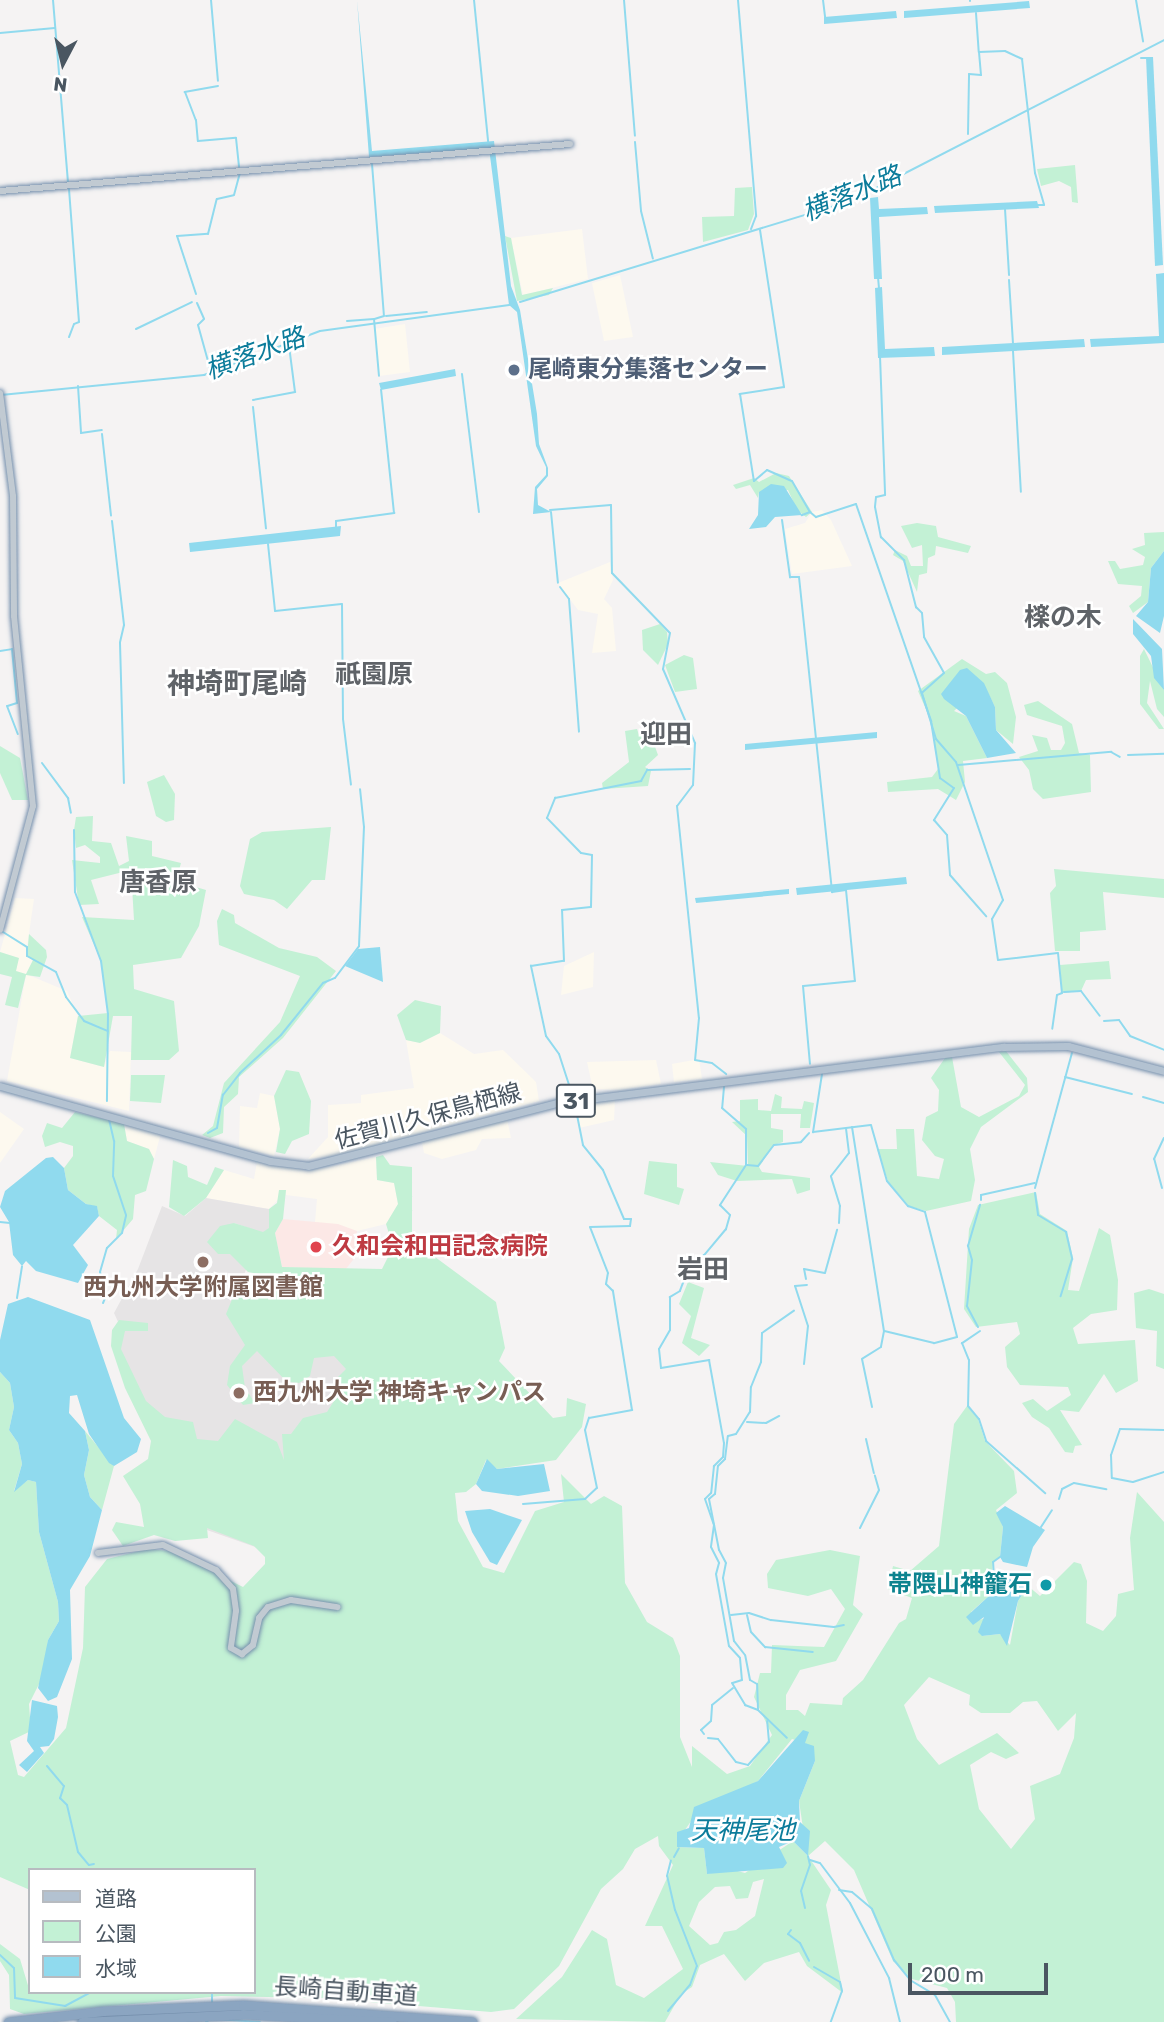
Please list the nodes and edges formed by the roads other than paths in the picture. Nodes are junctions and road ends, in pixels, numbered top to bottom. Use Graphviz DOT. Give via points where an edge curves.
graph roads {
  1 [pos="570,144"];
  2 [pos="0,191"];
  3 [pos="0,395"];
  4 [pos="0,930"];
  5 [pos="1164,1071"];
  6 [pos="0,1086"];
  7 [pos="98,1553"];
  8 [pos="337,1607"];
  9 [pos="333,2013"];
  10 [pos="8,2022"];
  11 [pos="82,2022"];
  12 [pos="392,2022"];
  13 [pos="472,2022"];
  1 -- 2 [label="street"];
  3 -- 4 [label="street" via="13,496 14,616 33,806"];
  5 -- 6 [label="main road, 佐賀川久保鳥栖線 / 31" via="1068,1046 1003,1047 557,1104 308,1166 270,1161"];
  7 -- 8 [label="street" via="163,1545 216,1570 233,1589 236,1611 231,1648 242,1654 253,1645 268,1606 291,1600"];
  9 -- 10 [label="highway, 長崎自動車道" via="168,2007"];
  9 -- 11 [label="highway, 長崎自動車道" via="169,2015"];
  9 -- 12 [label="highway, 長崎自動車道"];
  9 -- 13 [label="highway, 長崎自動車道"];
}
